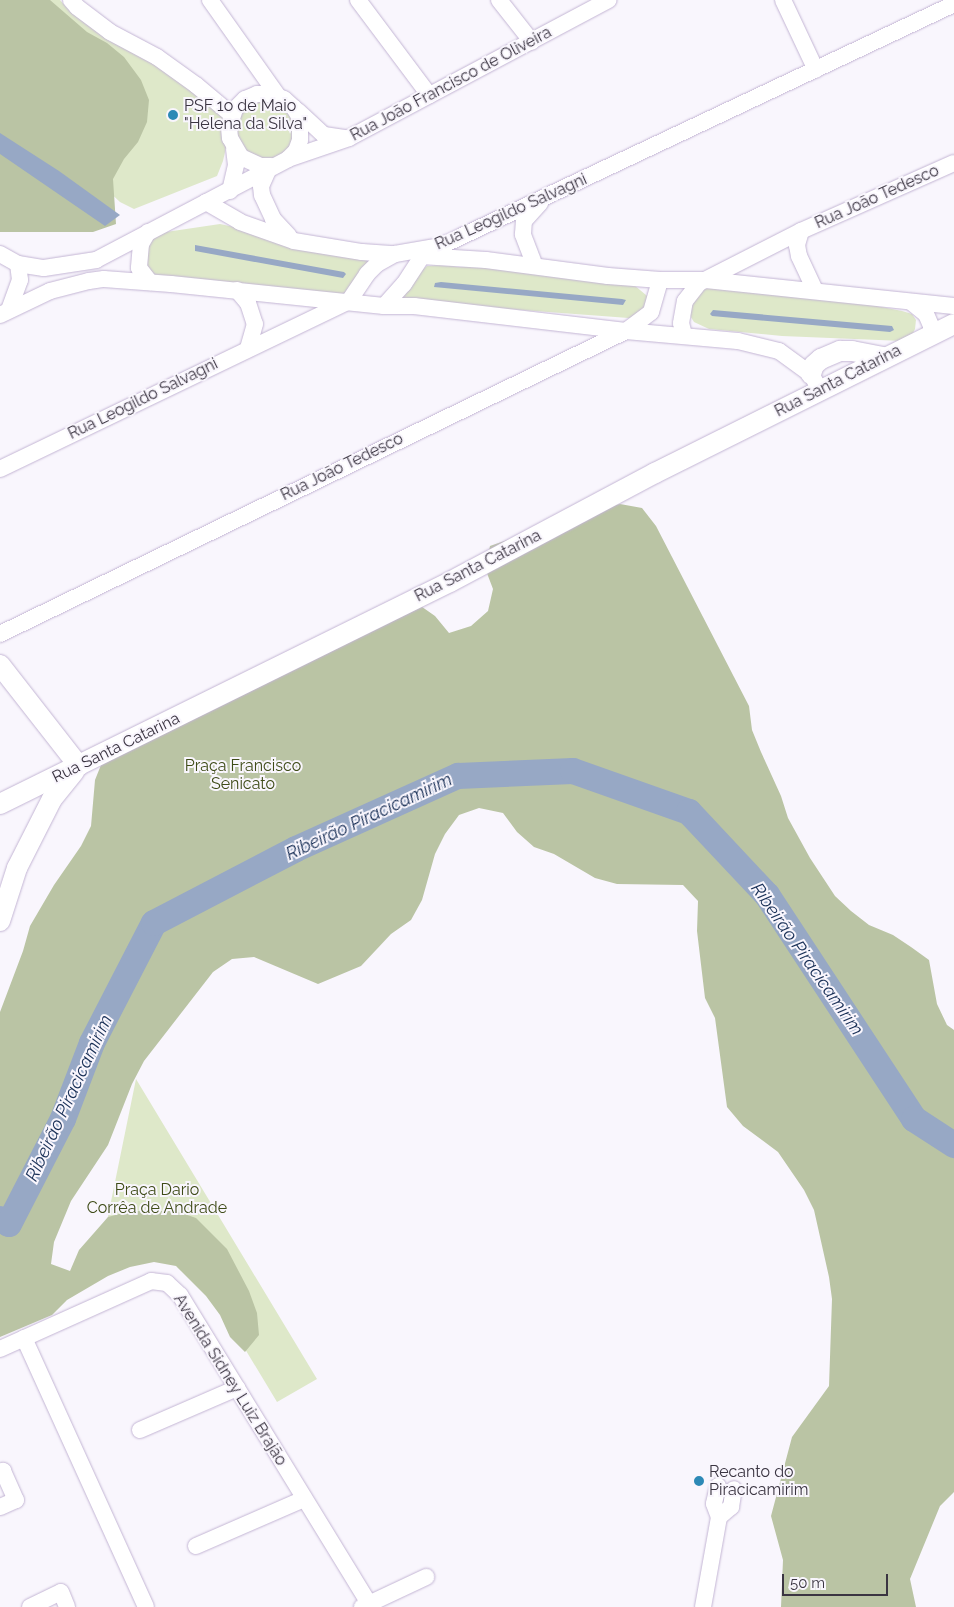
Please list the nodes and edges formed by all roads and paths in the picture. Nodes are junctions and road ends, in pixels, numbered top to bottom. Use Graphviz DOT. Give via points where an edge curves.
graph roads {
  1 [pos="71,0"];
  2 [pos="210,0"];
  3 [pos="358,0"];
  4 [pos="499,0"];
  5 [pos="609,0"];
  6 [pos="783,0"];
  7 [pos="954,4"];
  8 [pos="532,42"];
  9 [pos="816,70"];
  10 [pos="429,95"];
  11 [pos="278,96"];
  12 [pos="294,108"];
  13 [pos="232,115"];
  14 [pos="349,138"];
  15 [pos="234,149"];
  16 [pos="288,159"];
  17 [pos="954,163"];
  18 [pos="270,166"];
  19 [pos="230,192"];
  20 [pos="548,196"];
  21 [pos="206,202"];
  22 [pos="801,231"];
  23 [pos="148,232"];
  24 [pos="294,241"];
  25 [pos="0,254"];
  26 [pos="395,254"];
  27 [pos="422,256"];
  28 [pos="18,264"];
  29 [pos="535,266"];
  30 [pos="50,268"];
  31 [pos="660,280"];
  32 [pos="706,280"];
  33 [pos="150,282"];
  34 [pos="236,290"];
  35 [pos="50,291"];
  36 [pos="815,291"];
  37 [pos="349,301"];
  38 [pos="911,302"];
  39 [pos="384,306"];
  40 [pos="954,306"];
  41 [pos="5,312"];
  42 [pos="954,324"];
  43 [pos="626,331"];
  44 [pos="684,335"];
  45 [pos="931,335"];
  46 [pos="248,348"];
  47 [pos="884,357"];
  48 [pos="816,383"];
  49 [pos="0,469"];
  50 [pos="0,634"];
  51 [pos="0,665"];
  52 [pos="79,766"];
  53 [pos="0,804"];
  54 [pos="0,921"];
  55 [pos="24,1338"];
  56 [pos="0,1348"];
  57 [pos="237,1388"];
  58 [pos="140,1430"];
  59 [pos="0,1473"];
  60 [pos="718,1486"];
  61 [pos="734,1489"];
  62 [pos="304,1499"];
  63 [pos="0,1507"];
  64 [pos="719,1517"];
  65 [pos="196,1546"];
  66 [pos="426,1577"];
  67 [pos="367,1606"];
  68 [pos="30,1607"];
  69 [pos="67,1607"];
  70 [pos="146,1607"];
  71 [pos="703,1607"];
  1 -- 13 [label="street" via="110,32 157,57 196,84"];
  2 -- 11 [label="street"];
  3 -- 10 [label="street"];
  4 -- 8 [label="street"];
  5 -- 8 [label="street, Rua João Francisco de Oliveira"];
  6 -- 9 [label="street"];
  7 -- 9 [label="street, Rua Leogildo Salvagni"];
  8 -- 10 [label="street, Rua João Francisco de Oliveira"];
  9 -- 20 [label="street, Rua Leogildo Salvagni"];
  10 -- 14 [label="street, Rua João Francisco de Oliveira"];
  11 -- 12 [label="street"];
  11 -- 13 [label="street" via="264,93 251,96"];
  12 -- 14 [label="street" via="324,134"];
  12 -- 16 [label="street" via="302,129 296,151"];
  13 -- 15 [label="street" via="229,126"];
  14 -- 16 [label="street, Rua João Francisco de Oliveira"];
  15 -- 18 [label="street" via="250,163"];
  15 -- 19 [label="street" via="236,165"];
  16 -- 18 [label="street"];
  17 -- 22 [label="street, Rua João Tedesco"];
  18 -- 19 [label="street"];
  18 -- 24 [label="street" via="261,186 264,205 273,220"];
  19 -- 21 [label="street"];
  20 -- 26 [label="street, Rua Leogildo Salvagni" via="441,246"];
  20 -- 29 [label="street" via="524,221 523,234"];
  21 -- 23 [label="street"];
  21 -- 24 [label="street" via="240,222"];
  22 -- 32 [label="street, Rua João Tedesco"];
  22 -- 36 [label="street, Rua João Tedesco" via="797,245 799,256"];
  23 -- 30 [label="street" via="96,260"];
  23 -- 33 [label="street" via="141,244 139,268"];
  24 -- 26 [label="street"];
  25 -- 28 [label="street"];
  26 -- 27 [label="street"];
  26 -- 37 [label="street, Rua Leogildo Salvagni" via="367,274"];
  27 -- 29 [label="street"];
  27 -- 39 [label="street" via="404,284"];
  28 -- 30 [label="street"];
  28 -- 41 [label="street" via="20,280"];
  29 -- 31 [label="street"];
  30 -- 35 [label="street"];
  31 -- 32 [label="street"];
  31 -- 43 [label="street, Rua João Tedesco" via="651,312"];
  32 -- 36 [label="street"];
  32 -- 44 [label="street, Rua João Tedesco" via="699,283 685,301 681,322"];
  33 -- 34 [label="street"];
  33 -- 35 [label="street" via="104,279"];
  34 -- 37 [label="street"];
  34 -- 46 [label="street" via="248,303 255,324"];
  35 -- 41 [label="street"];
  36 -- 38 [label="street"];
  37 -- 39 [label="street"];
  37 -- 46 [label="street, Rua Leogildo Salvagni"];
  38 -- 40 [label="street"];
  38 -- 45 [label="street" via="926,314"];
  39 -- 43 [label="street" via="414,306"];
  42 -- 45 [label="street, Rua Santa Catarina"];
  43 -- 44 [label="street"];
  43 -- 50 [label="street, Rua João Tedesco"];
  44 -- 48 [label="street" via="738,341 779,351"];
  45 -- 47 [label="street, Rua Santa Catarina"];
  46 -- 49 [label="street, Rua Leogildo Salvagni"];
  47 -- 48 [label="street, Rua Santa Catarina"];
  47 -- 48 [label="street" via="840,351 814,365"];
  48 -- 52 [label="street, Rua Santa Catarina" via="450,582"];
  51 -- 52 [label="street"];
  52 -- 53 [label="street, Rua Santa Catarina"];
  52 -- 54 [label="street" via="48,808 17,868"];
  55 -- 56 [label="street, Avenida Sidney Luiz Brajão"];
  55 -- 57 [label="street, Avenida Sidney Luiz Brajão" via="151,1281 167,1283 180,1294"];
  55 -- 70 [label="street"];
  57 -- 58 [label="street"];
  57 -- 62 [label="street, Avenida Sidney Luiz Brajão"];
  59 -- 63 [label="street" via="4,1471 16,1500"];
  60 -- 64 [label="street" via="714,1504"];
  61 -- 64 [label="street" via="730,1507"];
  62 -- 65 [label="street"];
  62 -- 67 [label="street, Avenida Sidney Luiz Brajão"];
  64 -- 71 [label="street"];
  66 -- 67 [label="street"];
  68 -- 69 [label="street" via="61,1592"];
}
